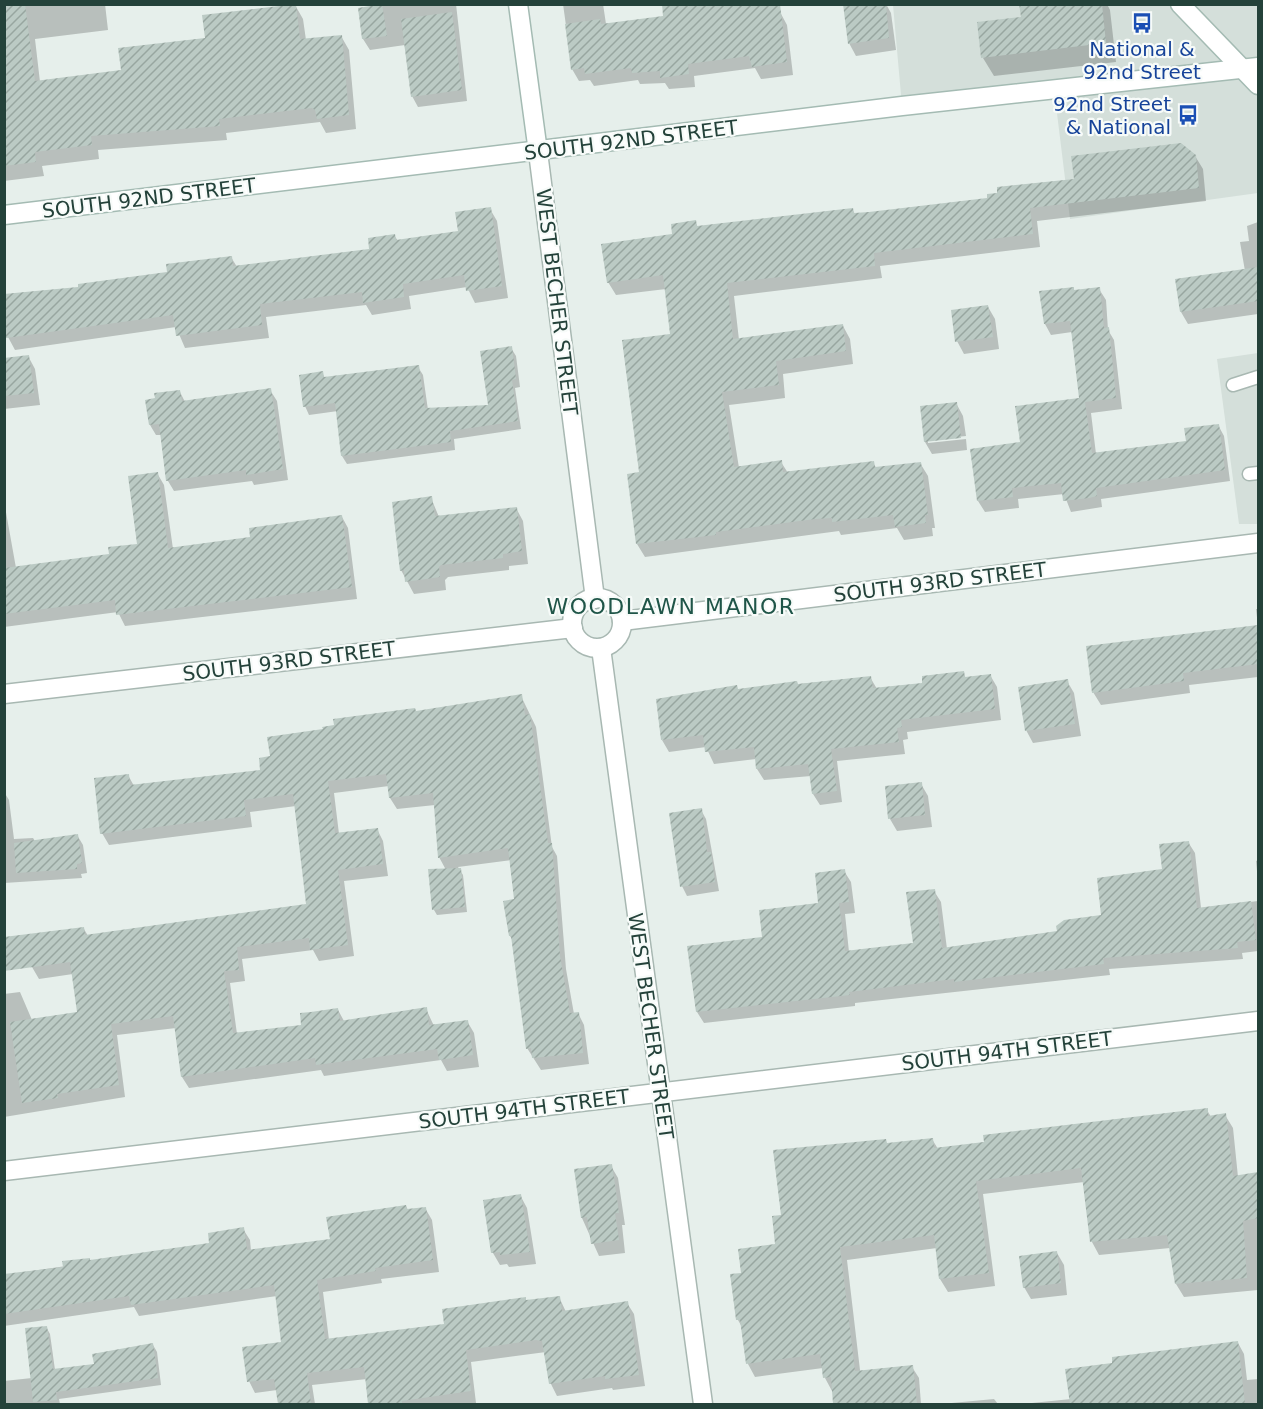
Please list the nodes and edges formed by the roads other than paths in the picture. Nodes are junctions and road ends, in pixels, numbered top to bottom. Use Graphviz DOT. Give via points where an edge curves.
graph roads {
  1 [pos="518,4"];
  2 [pos="1180,4"];
  3 [pos="1250,68"];
  4 [pos="1258,85"];
  5 [pos="538,152"];
  6 [pos="4,215"];
  7 [pos="1258,377"];
  8 [pos="1233,385"];
  9 [pos="1258,543"];
  10 [pos="595,599"];
  11 [pos="622,621"];
  12 [pos="573,628"];
  13 [pos="601,648"];
  14 [pos="4,694"];
  15 [pos="1258,1021"];
  16 [pos="659,1092"];
  17 [pos="4,1171"];
  18 [pos="703,1404"];
  1 -- 5 [label="street, WEST BECHER STREET"];
  2 -- 3 [label="street"];
  3 -- 4 [label="street"];
  3 -- 5 [label="street, SOUTH 92ND STREET" via="902,106"];
  5 -- 6 [label="street, SOUTH 92ND STREET"];
  5 -- 10 [label="street, WEST BECHER STREET"];
  7 -- 8 [label="lane"];
  9 -- 11 [label="street, SOUTH 93RD STREET"];
  10 -- 11 [label="street" via="613,604"];
  10 -- 12 [label="street" via="582,603 576,610"];
  11 -- 13 [label="street" via="616,640"];
  12 -- 13 [label="street" via="579,641"];
  12 -- 14 [label="street, SOUTH 93RD STREET"];
  13 -- 16 [label="street, WEST BECHER STREET"];
  15 -- 16 [label="street, SOUTH 94TH STREET"];
  16 -- 17 [label="street, SOUTH 94TH STREET"];
  16 -- 18 [label="street, WEST BECHER STREET"];
}
